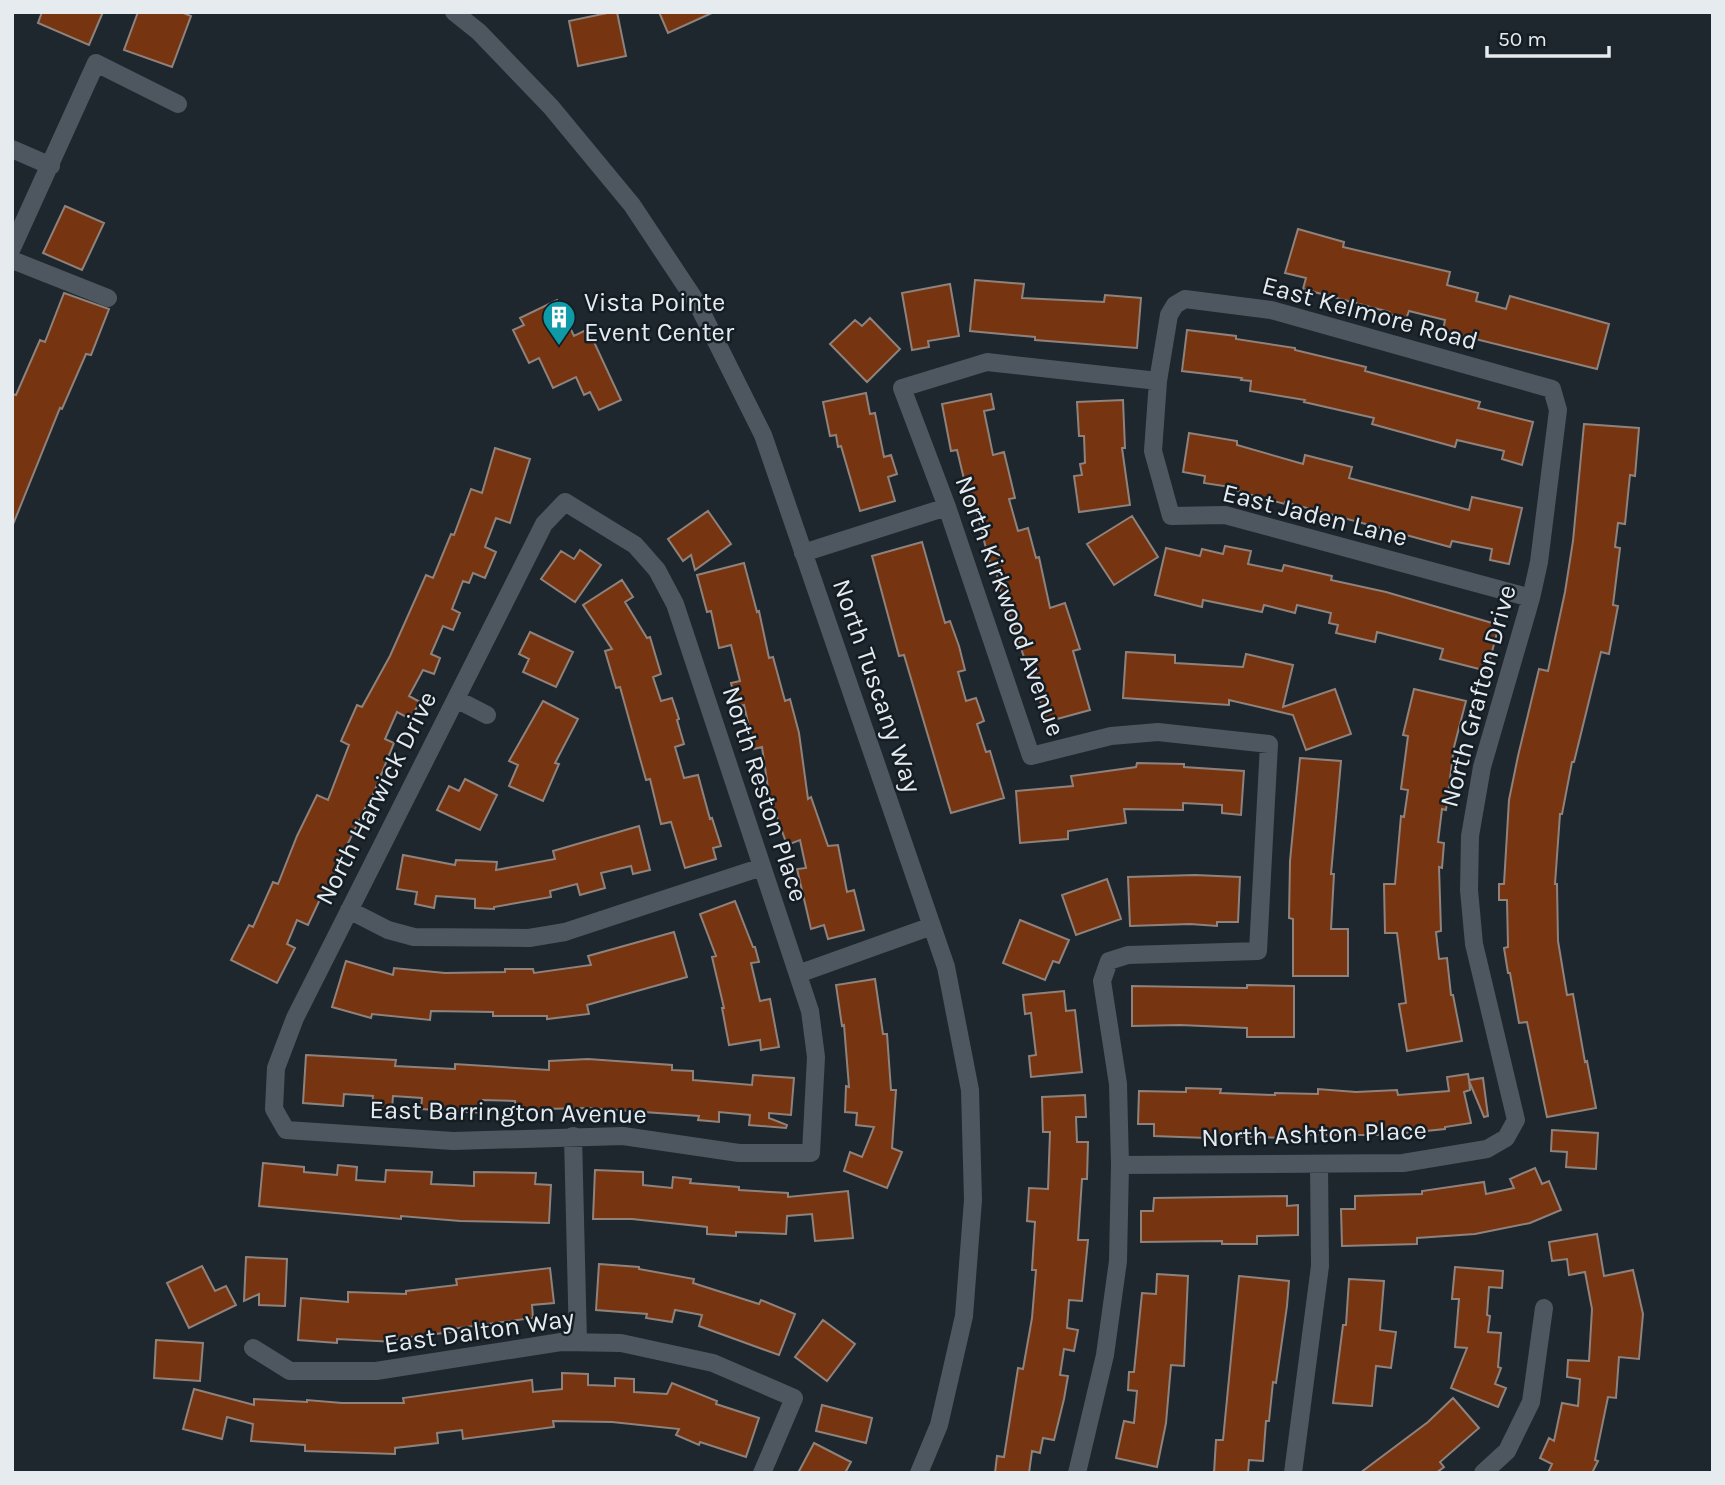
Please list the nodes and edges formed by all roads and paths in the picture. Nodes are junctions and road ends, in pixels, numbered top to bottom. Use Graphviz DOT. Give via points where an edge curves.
graph roads {
  1 [pos="454,12"];
  2 [pos="178,104"];
  3 [pos="13,150"];
  4 [pos="51,166"];
  5 [pos="12,248"];
  6 [pos="12,260"];
  7 [pos="108,298"];
  8 [pos="1175,305"];
  9 [pos="1158,381"];
  10 [pos="1552,388"];
  11 [pos="565,502"];
  12 [pos="947,507"];
  13 [pos="803,553"];
  14 [pos="1531,598"];
  15 [pos="456,699"];
  16 [pos="487,715"];
  17 [pos="762,867"];
  18 [pos="349,910"];
  19 [pos="932,926"];
  20 [pos="798,974"];
  21 [pos="286,1130"];
  22 [pos="573,1136"];
  23 [pos="1506,1138"];
  24 [pos="811,1153"];
  25 [pos="1319,1164"];
  26 [pos="1121,1165"];
  27 [pos="1545,1308"];
  28 [pos="578,1342"];
  29 [pos="253,1348"];
  30 [pos="762,1473"];
  31 [pos="919,1473"];
  32 [pos="1077,1473"];
  33 [pos="1293,1473"];
  34 [pos="1483,1473"];
  1 -- 13 [label="street, North Tuscany Way" via="479,32 567,127 632,205 697,303 763,435"];
  2 -- 4 [label="street" via="96,64"];
  3 -- 4 [label="street"];
  4 -- 5 [label="street"];
  6 -- 7 [label="street"];
  8 -- 9 [label="street, East Jaden Lane" via="1169,315"];
  8 -- 10 [label="street, East Kelmore Road" via="1185,299 1271,310"];
  9 -- 12 [label="street, North Kirkwood Avenue" via="987,362 902,388"];
  9 -- 14 [label="street, East Jaden Lane" via="1153,451 1171,516 1225,515"];
  10 -- 14 [label="street, North Grafton Drive" via="1558,410"];
  11 -- 15 [label="street, North Harwick Drive" via="544,524"];
  11 -- 17 [label="street, North Reston Place" via="635,544 657,570 675,604"];
  12 -- 13 [label="street"];
  12 -- 26 [label="street, North Kirkwood Avenue" via="1031,756 1111,736 1158,732 1269,744 1258,951 1128,955 1109,961 1102,981 1118,1084"];
  13 -- 19 [label="street, North Tuscany Way"];
  14 -- 23 [label="street, North Grafton Drive" via="1482,767 1469,836 1474,944 1516,1120"];
  15 -- 16 [label="street"];
  15 -- 18 [label="street, North Harwick Drive"];
  17 -- 18 [label="street" via="565,932 529,938 414,937 388,930"];
  17 -- 20 [label="street, North Reston Place"];
  18 -- 21 [label="street, North Harwick Drive" via="275,1068 274,1110"];
  19 -- 20 [label="street"];
  19 -- 31 [label="street, North Tuscany Way" via="946,967 970,1090 973,1200 964,1316 939,1425"];
  20 -- 24 [label="street, North Reston Place" via="810,1011 816,1057"];
  21 -- 22 [label="street, East Barrington Avenue" via="453,1141"];
  22 -- 24 [label="street, East Barrington Avenue" via="624,1136 739,1153"];
  22 -- 28 [label="street"];
  23 -- 25 [label="street, North Ashton Place" via="1487,1149 1403,1163"];
  25 -- 26 [label="street, North Ashton Place"];
  25 -- 33 [label="street" via="1320,1266"];
  26 -- 32 [label="street, North Kirkwood Avenue" via="1118,1261 1107,1342"];
  27 -- 34 [label="street" via="1531,1402 1507,1451"];
  28 -- 29 [label="street, East Dalton Way" via="376,1371 290,1371"];
  28 -- 30 [label="street, East Dalton Way" via="621,1343 713,1363 794,1398"];
}
